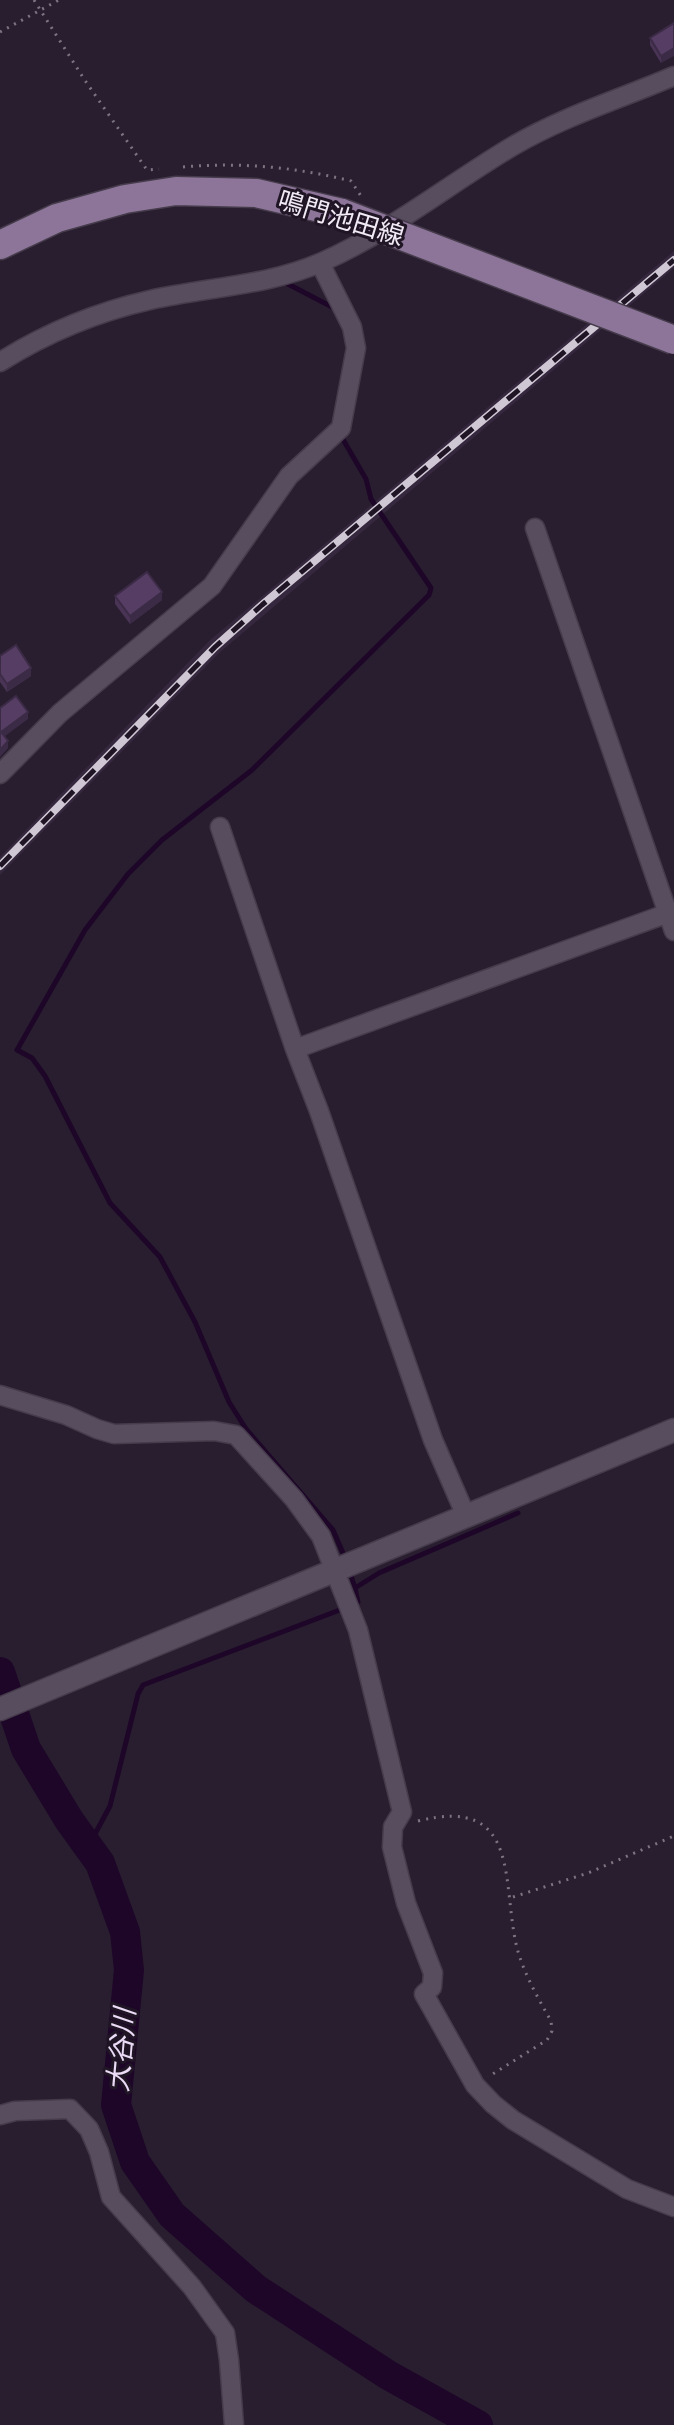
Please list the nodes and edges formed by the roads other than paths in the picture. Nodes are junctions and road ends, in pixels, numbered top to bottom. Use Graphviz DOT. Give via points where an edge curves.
graph roads {
  1 [pos="674,76"];
  2 [pos="0,245"];
  3 [pos="320,263"];
  4 [pos="674,340"];
  5 [pos="0,362"];
  6 [pos="535,528"];
  7 [pos="0,774"];
  8 [pos="220,827"];
  9 [pos="672,919"];
  10 [pos="295,1049"];
  11 [pos="0,1395"];
  12 [pos="674,1430"];
  13 [pos="466,1516"];
  14 [pos="344,1566"];
  15 [pos="0,1709"];
  16 [pos="0,2115"];
  17 [pos="672,2204"];
  18 [pos="234,2425"];
  1 -- 3 [label="street" via="517,144"];
  2 -- 4 [label="main road, 鳴門池田線, bridge" via="57,218 125,199 176,191 256,193 342,213"];
  3 -- 5 [label="street" via="268,279 116,309 39,339"];
  3 -- 7 [label="street" via="352,327 356,348 341,428 289,476 212,586 60,713"];
  6 -- 9 [label="street"];
  8 -- 10 [label="street"];
  9 -- 10 [label="street"];
  10 -- 13 [label="street" via="433,1440"];
  11 -- 14 [label="street" via="114,1434 236,1435 294,1499"];
  12 -- 13 [label="street"];
  13 -- 14 [label="street"];
  14 -- 15 [label="street"];
  14 -- 17 [label="street" via="402,1812 393,1827 392,1847 433,1973 432,1987 424,1994 475,2085 513,2120 627,2189"];
  16 -- 18 [label="street" via="70,2109 89,2129 111,2197 192,2287 225,2333"];
}
